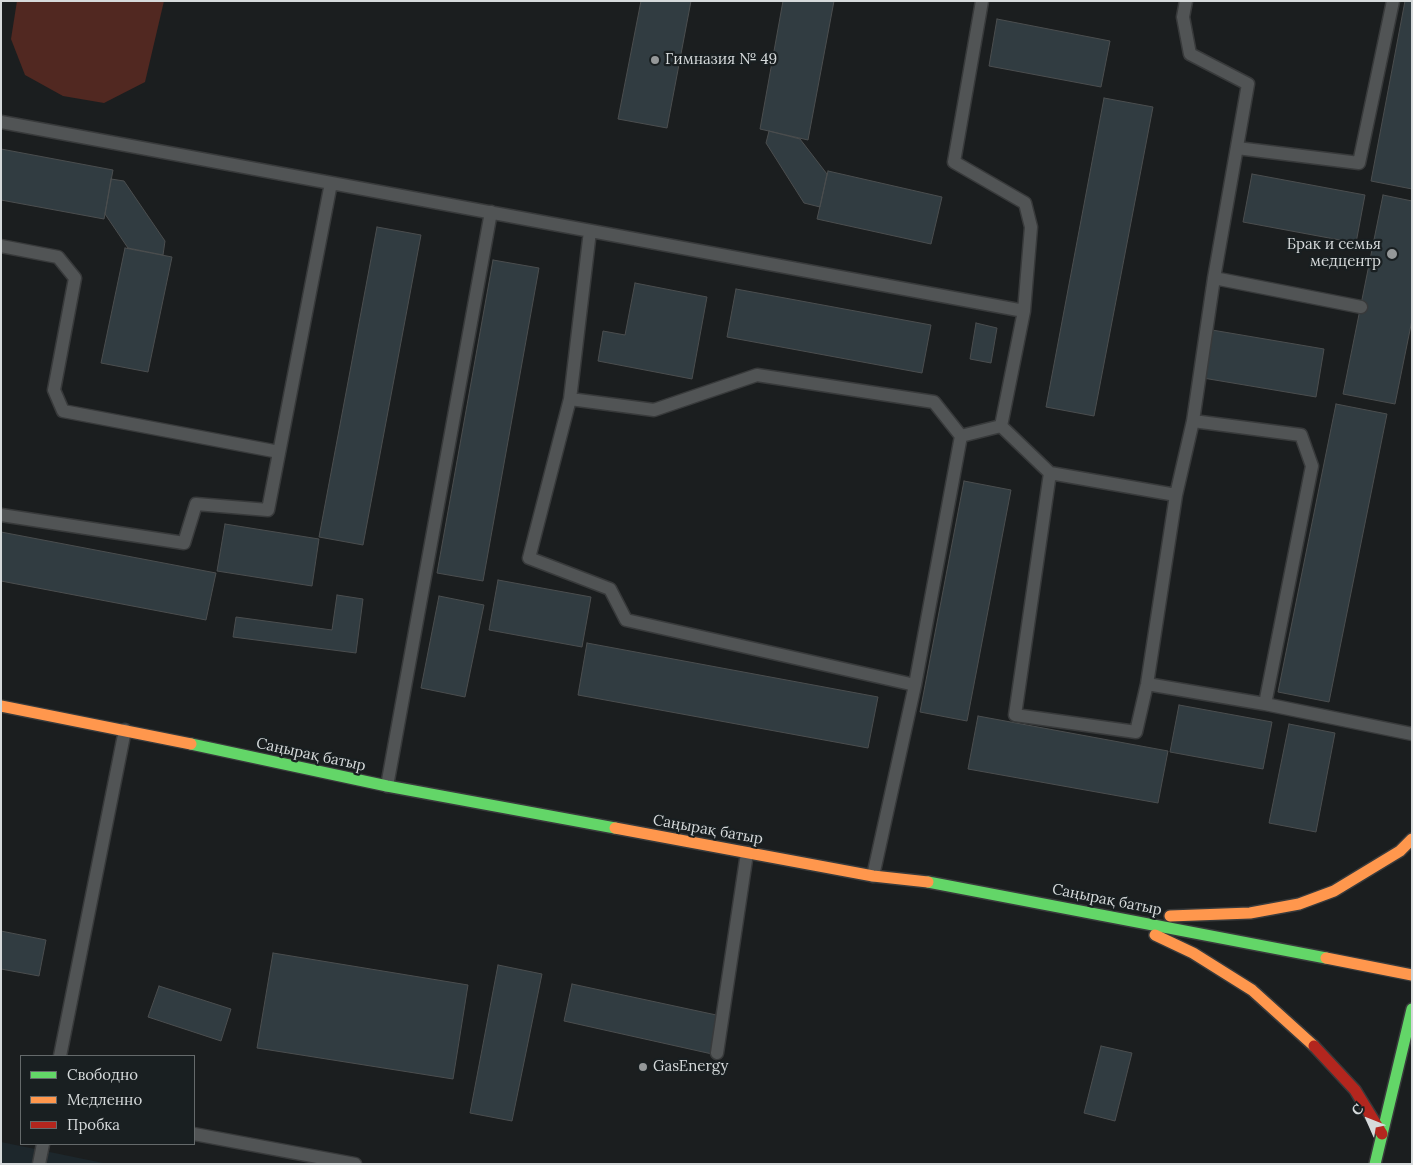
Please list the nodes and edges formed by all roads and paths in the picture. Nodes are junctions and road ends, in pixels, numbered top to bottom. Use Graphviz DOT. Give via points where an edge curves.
graph roads {
  1 [pos="982,1"];
  2 [pos="1186,1"];
  3 [pos="1393,1"];
  4 [pos="1,122"];
  5 [pos="1237,148"];
  6 [pos="331,183"];
  7 [pos="491,212"];
  8 [pos="590,231"];
  9 [pos="1,246"];
  10 [pos="1214,278"];
  11 [pos="1361,307"];
  12 [pos="1024,311"];
  13 [pos="570,399"];
  14 [pos="1193,421"];
  15 [pos="1001,426"];
  16 [pos="961,436"];
  17 [pos="279,452"];
  18 [pos="1050,473"];
  19 [pos="1176,494"];
  20 [pos="1,515"];
  21 [pos="1147,684"];
  22 [pos="915,685"];
  23 [pos="1265,704"];
  24 [pos="1,706"];
  25 [pos="125,730"];
  26 [pos="1412,734"];
  27 [pos="387,786"];
  28 [pos="1412,839"];
  29 [pos="747,853"];
  30 [pos="873,876"];
  31 [pos="1119,918"];
  32 [pos="1412,975"];
  33 [pos="1412,1009"];
  34 [pos="717,1053"];
  35 [pos="60,1055"];
  36 [pos="1406,1098"];
  37 [pos="1387,1114"];
  38 [pos="195,1134"];
  39 [pos="1382,1134"];
  40 [pos="42,1145"];
  41 [pos="38,1164"];
  42 [pos="354,1164"];
  43 [pos="1375,1164"];
  1 -- 12 [label="lane" via="954,162 1025,203 1031,228"];
  2 -- 5 [label="lane" via="1183,17 1190,54 1248,84"];
  3 -- 5 [label="lane" via="1359,163"];
  4 -- 6 [label="lane"];
  5 -- 10 [label="lane"];
  6 -- 7 [label="lane"];
  6 -- 17 [label="lane"];
  7 -- 8 [label="lane"];
  7 -- 27 [label="lane"];
  8 -- 12 [label="lane"];
  8 -- 13 [label="lane"];
  9 -- 17 [label="lane" via="58,257 74,278 54,390 64,411"];
  10 -- 11 [label="lane"];
  10 -- 14 [label="lane"];
  12 -- 15 [label="lane"];
  13 -- 16 [label="lane" via="654,410 757,375 934,402"];
  13 -- 22 [label="lane" via="529,558 610,589 626,620"];
  14 -- 19 [label="lane"];
  14 -- 23 [label="lane" via="1301,435 1312,466"];
  15 -- 16 [label="lane"];
  15 -- 18 [label="lane"];
  16 -- 22 [label="lane"];
  17 -- 20 [label="lane" via="268,510 196,504 184,543"];
  18 -- 19 [label="lane"];
  18 -- 21 [label="lane" via="1015,715 1136,732"];
  19 -- 21 [label="lane"];
  21 -- 23 [label="lane"];
  22 -- 30 [label="lane"];
  23 -- 26 [label="lane"];
  24 -- 25 [label="street, Саңырақ батыр"];
  25 -- 27 [label="street, Саңырақ батыр"];
  25 -- 35 [label="lane"];
  27 -- 29 [label="street, Саңырақ батыр"];
  28 -- 31 [label="street" via="1400,851 1334,891 1299,904 1250,913"];
  29 -- 30 [label="street, Саңырақ батыр"];
  29 -- 34 [label="lane"];
  30 -- 31 [label="street, Саңырақ батыр" via="941,883"];
  31 -- 32 [label="street, Саңырақ батыр"];
  31 -- 39 [label="street" via="1192,953 1252,990 1316,1048 1355,1090"];
  33 -- 37 [label="street"];
  36 -- 37 [label="street"];
  37 -- 39 [label="street"];
  38 -- 42 [label="lane"];
  39 -- 43 [label="street"];
  40 -- 41 [label="lane"];
}
